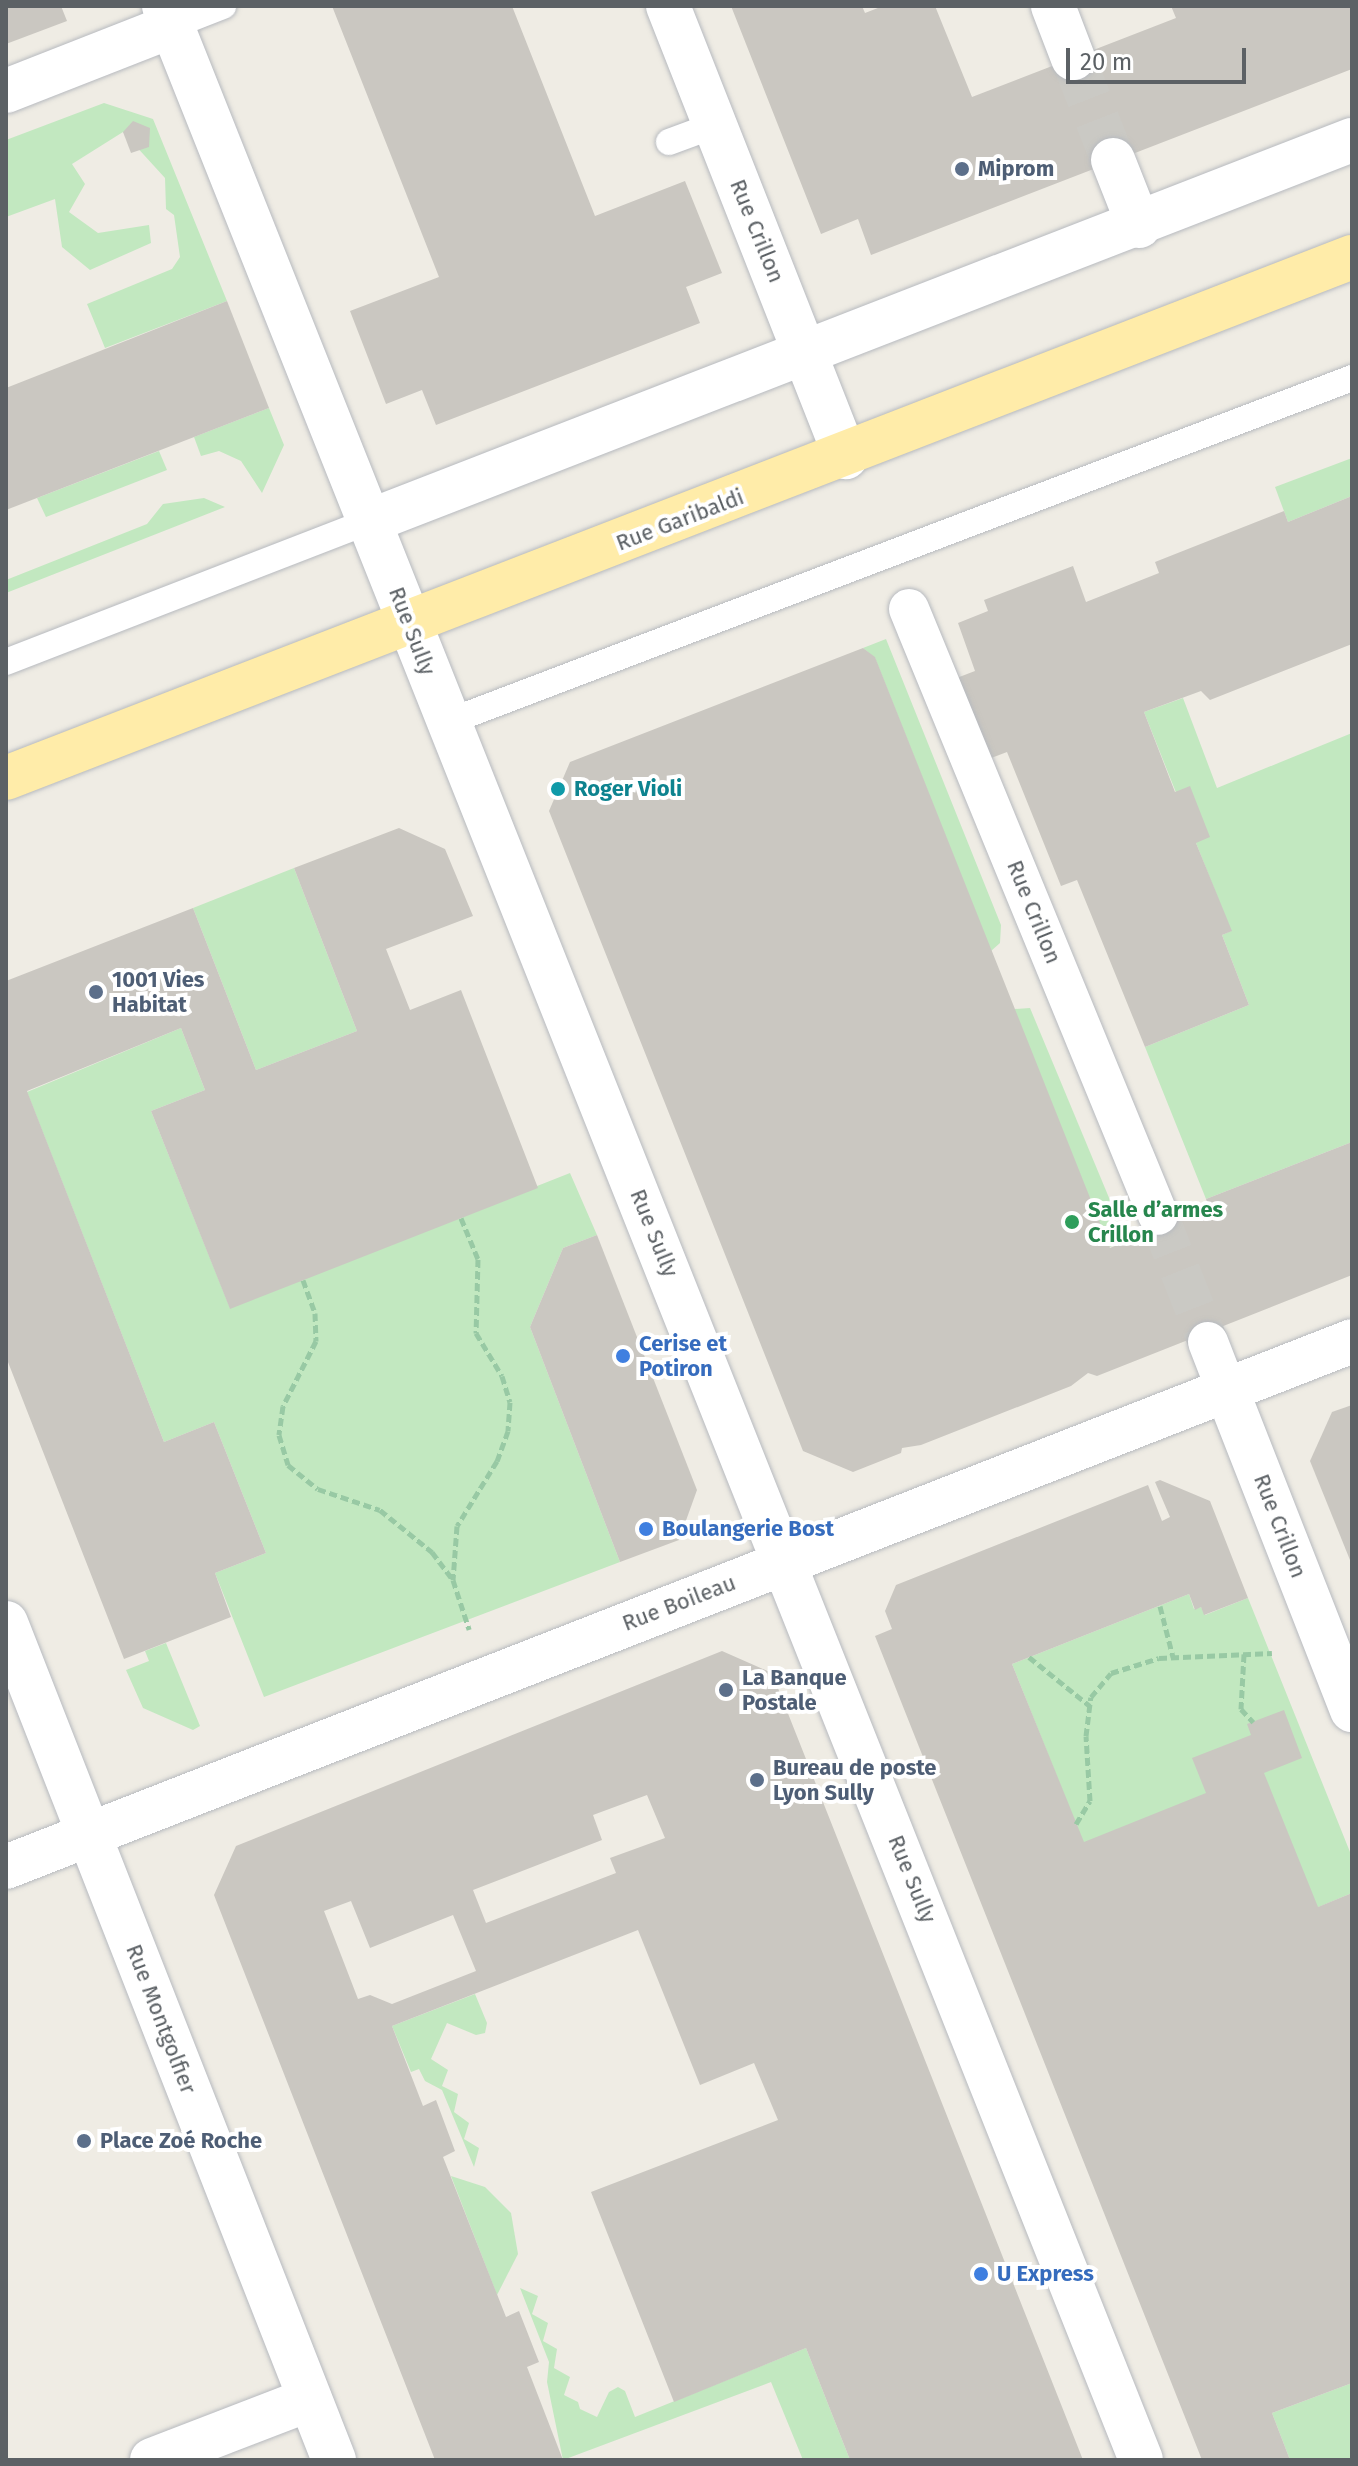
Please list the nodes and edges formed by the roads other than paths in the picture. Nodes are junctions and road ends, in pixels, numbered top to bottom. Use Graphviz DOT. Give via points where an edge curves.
graph roads {
  1 [pos="223,6"];
  2 [pos="668,6"];
  3 [pos="1053,6"];
  4 [pos="168,16"];
  5 [pos="1073,58"];
  6 [pos="6,91"];
  7 [pos="715,125"];
  8 [pos="1352,140"];
  9 [pos="669,142"];
  10 [pos="1113,160"];
  11 [pos="1139,226"];
  12 [pos="1352,257"];
  13 [pos="806,355"];
  14 [pos="1352,378"];
  15 [pos="846,457"];
  16 [pos="370,521"];
  17 [pos="909,609"];
  18 [pos="409,623"];
  19 [pos="6,662"];
  20 [pos="448,722"];
  21 [pos="6,778"];
  22 [pos="1158,1215"];
  23 [pos="1352,1341"];
  24 [pos="1208,1342"];
  25 [pos="1227,1391"];
  26 [pos="787,1562"];
  27 [pos="6,1623"];
  28 [pos="1352,1710"];
  29 [pos="90,1836"];
  30 [pos="6,1867"];
  31 [pos="310,2399"];
  32 [pos="152,2460"];
  33 [pos="334,2460"];
  34 [pos="1141,2460"];
  1 -- 4 [label="lane"];
  2 -- 7 [label="street, Rue Crillon"];
  3 -- 5 [label="street"];
  4 -- 6 [label="street"];
  4 -- 16 [label="street, Rue Sully"];
  7 -- 9 [label="lane"];
  7 -- 13 [label="street, Rue Crillon"];
  8 -- 11 [label="street"];
  10 -- 11 [label="street"];
  11 -- 13 [label="street"];
  12 -- 15 [label="main road, Rue Garibaldi"];
  13 -- 15 [label="street, Rue Crillon"];
  13 -- 16 [label="street"];
  14 -- 20 [label="lane"];
  15 -- 18 [label="main road, Rue Garibaldi"];
  16 -- 18 [label="street, Rue Sully"];
  16 -- 19 [label="lane"];
  17 -- 22 [label="street, Rue Crillon"];
  18 -- 20 [label="street, Rue Sully"];
  18 -- 21 [label="main road, Rue Garibaldi"];
  20 -- 26 [label="street, Rue Sully"];
  23 -- 25 [label="street, Rue Boileau"];
  24 -- 25 [label="street, Rue Crillon"];
  25 -- 26 [label="street, Rue Boileau"];
  25 -- 28 [label="street, Rue Crillon"];
  26 -- 29 [label="street, Rue Boileau"];
  26 -- 34 [label="street, Rue Sully"];
  27 -- 29 [label="street, Rue Montgolfier"];
  29 -- 30 [label="street, Rue Boileau"];
  29 -- 31 [label="street, Rue Montgolfier"];
  31 -- 32 [label="street"];
  31 -- 33 [label="street, Rue Montgolfier"];
}
